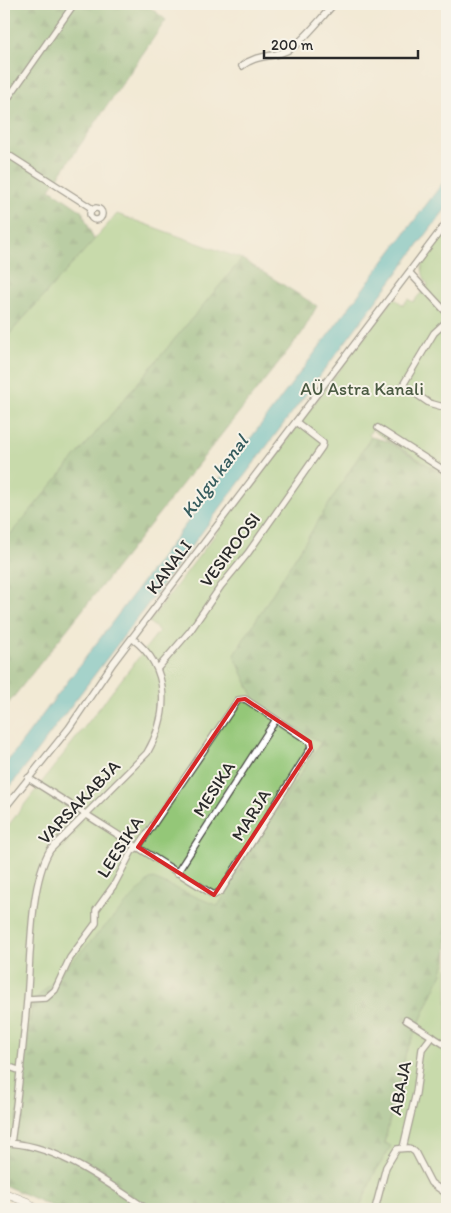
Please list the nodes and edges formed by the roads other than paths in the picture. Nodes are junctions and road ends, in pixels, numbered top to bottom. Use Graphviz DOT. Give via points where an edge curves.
graph roads {
  1 [pos="74,4"];
  2 [pos="334,4"];
  3 [pos="242,66"];
  4 [pos="4,104"];
  5 [pos="4,152"];
  6 [pos="93,209"];
  7 [pos="447,222"];
  8 [pos="410,274"];
  9 [pos="447,313"];
  10 [pos="447,321"];
  11 [pos="447,408"];
  12 [pos="296,422"];
  13 [pos="378,428"];
  14 [pos="447,472"];
  15 [pos="133,639"];
  16 [pos="158,668"];
  17 [pos="276,721"];
  18 [pos="28,778"];
  19 [pos="4,809"];
  20 [pos="87,814"];
  21 [pos="138,847"];
  22 [pos="177,873"];
  23 [pos="28,999"];
  24 [pos="406,1020"];
  25 [pos="432,1036"];
  26 [pos="447,1046"];
  27 [pos="4,1065"];
  28 [pos="21,1071"];
  29 [pos="7,1143"];
  30 [pos="403,1148"];
  31 [pos="4,1193"];
  32 [pos="447,1194"];
  33 [pos="36,1209"];
  34 [pos="147,1209"];
  35 [pos="375,1209"];
  1 -- 4 [label="street"];
  2 -- 3 [label="street" via="293,48 277,55 260,56"];
  5 -- 6 [label="street"];
  7 -- 8 [label="street, KANALI"];
  8 -- 9 [label="street"];
  8 -- 12 [label="street, KANALI"];
  10 -- 11 [label="street" via="434,333 403,385 429,403"];
  12 -- 15 [label="street, KANALI"];
  12 -- 16 [label="street, VESIROOSI" via="319,439 322,447 248,553"];
  13 -- 14 [label="street"];
  15 -- 16 [label="street"];
  15 -- 18 [label="street, KANALI" via="69,728"];
  16 -- 20 [label="street, VARSAKABJA" via="165,698 156,738 148,754"];
  17 -- 21 [label="street, LEESIKA" via="245,699 238,700"];
  17 -- 22 [label="street, MESIKA"];
  17 -- 22 [label="street, MARJA" via="310,742 311,748 220,891 214,895"];
  18 -- 19 [label="street, KANALI"];
  18 -- 20 [label="street"];
  20 -- 21 [label="street"];
  20 -- 23 [label="street, VARSAKABJA" via="50,850 43,862 36,896"];
  21 -- 22 [label="street"];
  21 -- 23 [label="street, LEESIKA" via="132,851 96,910 96,923 70,958 55,990 46,998"];
  23 -- 28 [label="street, VARSAKABJA"];
  24 -- 25 [label="street"];
  25 -- 26 [label="street"];
  25 -- 30 [label="street, ABAJA" via="422,1049"];
  27 -- 28 [label="street"];
  28 -- 29 [label="street, VARSAKABJA"];
  29 -- 34 [label="street" via="67,1160"];
  30 -- 32 [label="street" via="415,1152 431,1183"];
  30 -- 35 [label="street" via="397,1149 386,1167"];
  31 -- 33 [label="street"];
}
